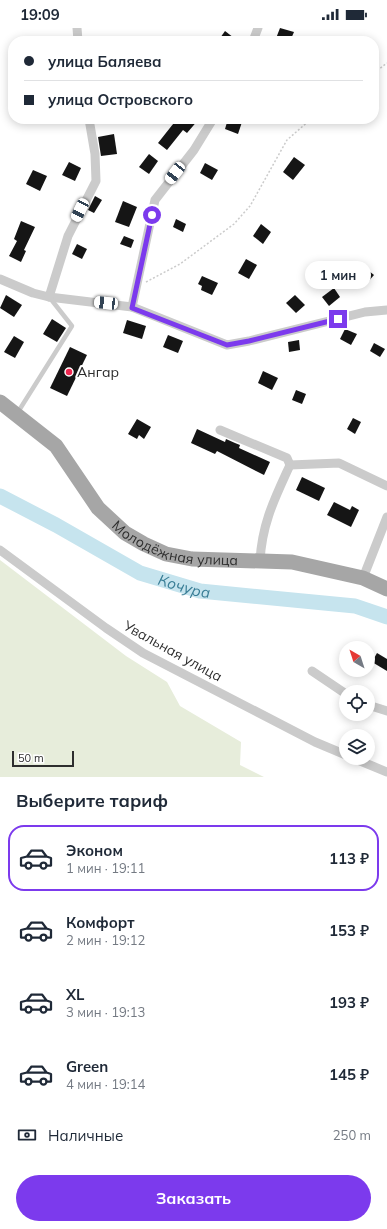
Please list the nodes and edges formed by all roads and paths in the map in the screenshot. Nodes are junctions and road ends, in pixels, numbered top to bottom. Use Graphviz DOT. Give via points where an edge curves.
graph roads {
  1 [pos="387,63"];
  2 [pos="379,69"];
  3 [pos="90,124"];
  4 [pos="210,124"];
  5 [pos="305,124"];
  6 [pos="0,278"];
  7 [pos="136,288"];
  8 [pos="50,297"];
  9 [pos="132,308"];
  10 [pos="387,310"];
  11 [pos="0,402"];
  12 [pos="17,414"];
  13 [pos="220,430"];
  14 [pos="290,465"];
  15 [pos="387,486"];
  16 [pos="387,517"];
  17 [pos="0,550"];
  18 [pos="260,561"];
  19 [pos="363,578"];
  20 [pos="387,589"];
  21 [pos="312,671"];
  22 [pos="339,689"];
  23 [pos="375,708"];
  24 [pos="387,711"];
  25 [pos="339,752"];
  26 [pos="370,765"];
  27 [pos="387,772"];
  1 -- 2 [label="path"];
  3 -- 8 [label="street" via="96,181 68,236"];
  4 -- 7 [label="street" via="194,150 155,200"];
  5 -- 7 [label="path" via="287,140 250,206 234,224 180,264"];
  6 -- 8 [label="street" via="32,293"];
  7 -- 9 [label="street"];
  8 -- 9 [label="street"];
  8 -- 12 [label="lane" via="72,326"];
  9 -- 10 [label="street" via="227,345 365,312"];
  11 -- 12 [label="main road, Молодёжная улица"];
  12 -- 18 [label="main road, Молодёжная улица" via="56,446 98,508 125,533 166,554 192,559"];
  13 -- 14 [label="street" via="287,458"];
  14 -- 15 [label="street" via="339,463"];
  14 -- 18 [label="street, Молодёжная улица" via="270,509"];
  16 -- 19 [label="street"];
  17 -- 25 [label="street, Увальная улица" via="143,653"];
  18 -- 19 [label="main road, Молодёжная улица" via="292,562"];
  19 -- 20 [label="main road, Молодёжная улица"];
  21 -- 22 [label="street"];
  23 -- 24 [label="street"];
  26 -- 27 [label="street"];
}
